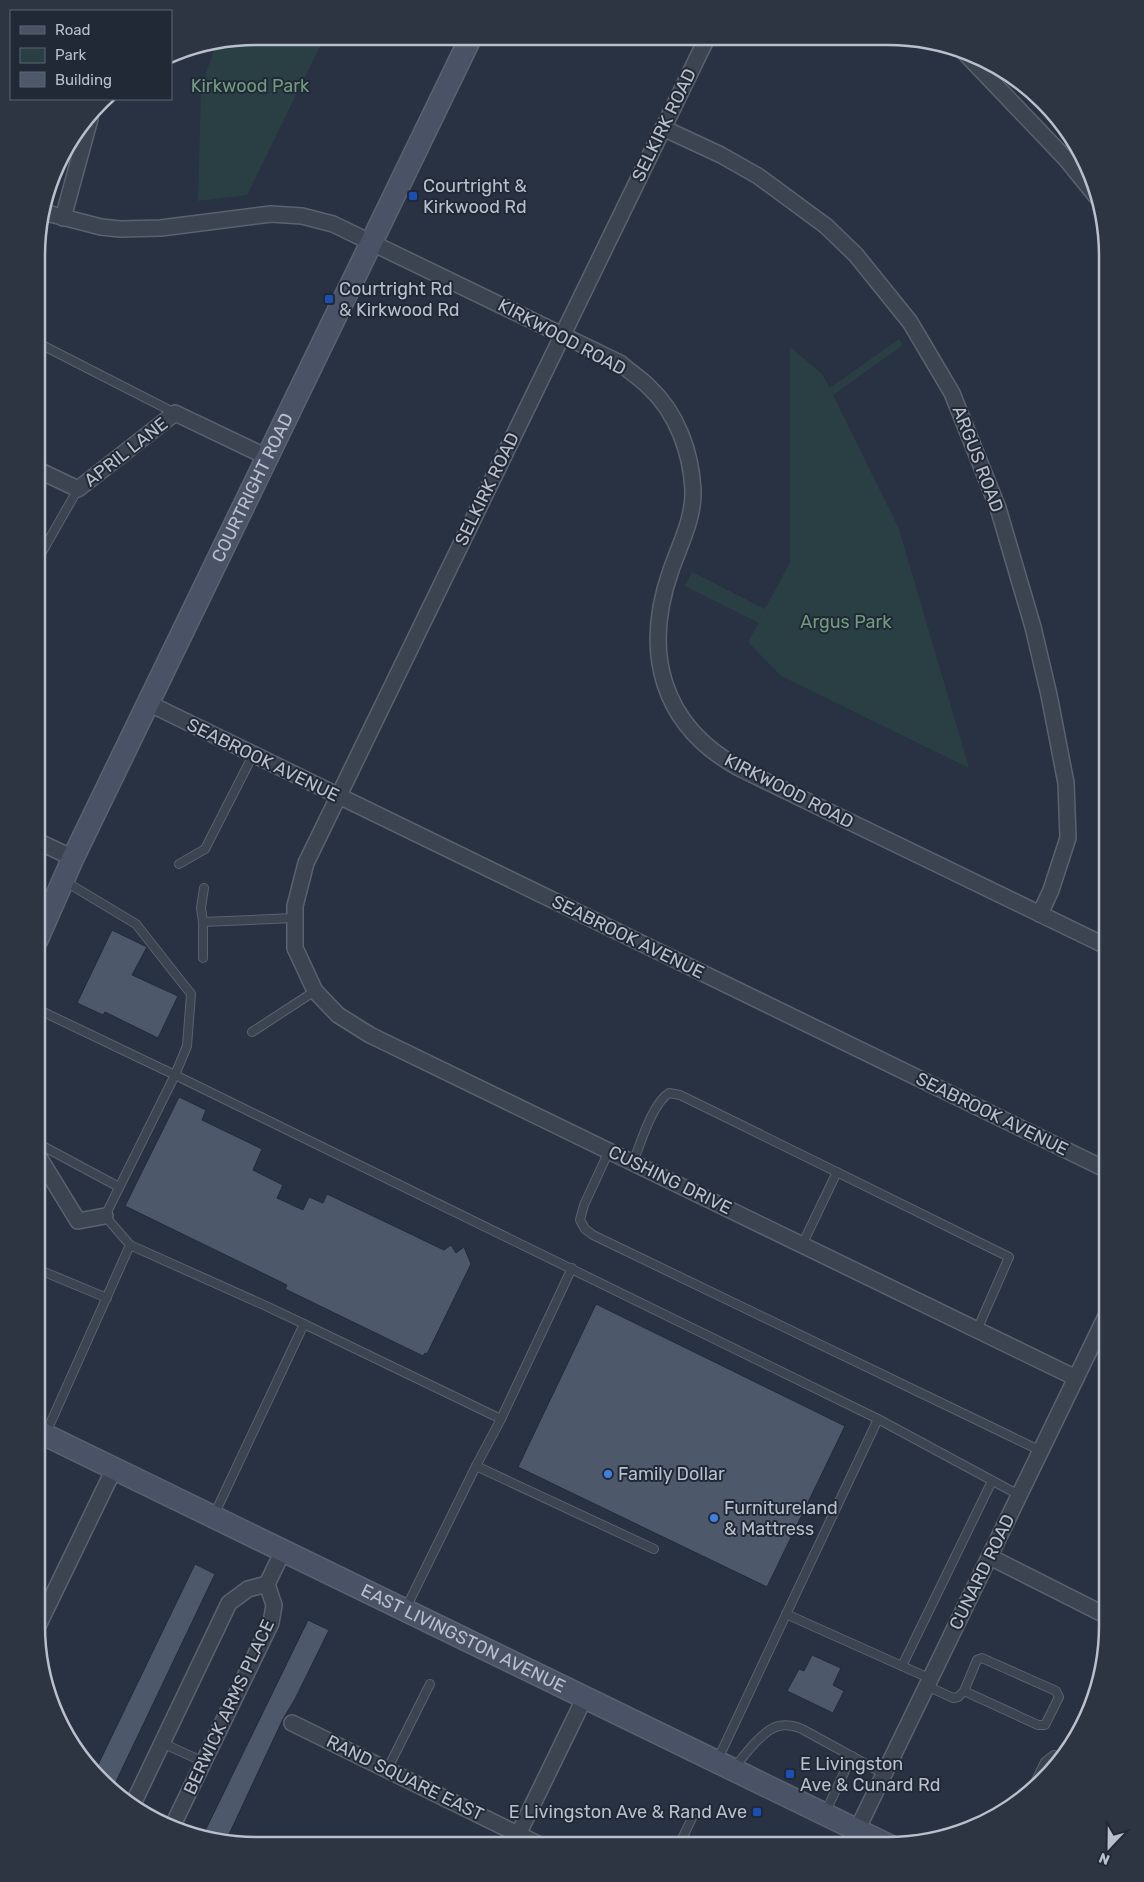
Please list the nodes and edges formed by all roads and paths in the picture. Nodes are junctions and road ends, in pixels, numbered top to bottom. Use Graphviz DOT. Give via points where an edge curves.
graph roads {
  1 [pos="467,45"];
  2 [pos="704,45"];
  3 [pos="977,65"];
  4 [pos="663,128"];
  5 [pos="87,131"];
  6 [pos="1087,184"];
  7 [pos="49,214"];
  8 [pos="63,218"];
  9 [pos="372,242"];
  10 [pos="562,334"];
  11 [pos="45,347"];
  12 [pos="175,413"];
  13 [pos="267,457"];
  14 [pos="45,473"];
  15 [pos="78,489"];
  16 [pos="45,547"];
  17 [pos="148,704"];
  18 [pos="253,754"];
  19 [pos="337,796"];
  20 [pos="45,845"];
  21 [pos="73,858"];
  22 [pos="179,864"];
  23 [pos="63,880"];
  24 [pos="204,888"];
  25 [pos="1040,914"];
  26 [pos="295,918"];
  27 [pos="45,922"];
  28 [pos="203,922"];
  29 [pos="1099,942"];
  30 [pos="296,948"];
  31 [pos="203,958"];
  32 [pos="315,991"];
  33 [pos="45,1014"];
  34 [pos="252,1032"];
  35 [pos="175,1075"];
  36 [pos="45,1147"];
  37 [pos="609,1151"];
  38 [pos="633,1162"];
  39 [pos="1099,1166"];
  40 [pos="45,1167"];
  41 [pos="837,1172"];
  42 [pos="119,1187"];
  43 [pos="105,1216"];
  44 [pos="130,1245"];
  45 [pos="802,1245"];
  46 [pos="572,1268"];
  47 [pos="45,1272"];
  48 [pos="107,1298"];
  49 [pos="304,1324"];
  50 [pos="977,1330"];
  51 [pos="1099,1331"];
  52 [pos="1076,1378"];
  53 [pos="878,1418"];
  54 [pos="501,1419"];
  55 [pos="45,1425"];
  56 [pos="45,1435"];
  57 [pos="1041,1451"];
  58 [pos="476,1466"];
  59 [pos="114,1469"];
  60 [pos="992,1480"];
  61 [pos="1020,1495"];
  62 [pos="213,1517"];
  63 [pos="654,1549"];
  64 [pos="283,1551"];
  65 [pos="990,1557"];
  66 [pos="267,1584"];
  67 [pos="405,1610"];
  68 [pos="45,1611"];
  69 [pos="1099,1612"];
  70 [pos="786,1614"];
  71 [pos="902,1666"];
  72 [pos="929,1682"];
  73 [pos="430,1684"];
  74 [pos="964,1691"];
  75 [pos="585,1698"];
  76 [pos="292,1723"];
  77 [pos="162,1743"];
  78 [pos="1055,1755"];
  79 [pos="852,1756"];
  80 [pos="204,1762"];
  81 [pos="725,1765"];
  82 [pos="387,1770"];
  83 [pos="1039,1773"];
  84 [pos="884,1774"];
  85 [pos="135,1799"];
  86 [pos="825,1814"];
  87 [pos="692,1818"];
  88 [pos="175,1821"];
  89 [pos="857,1830"];
  90 [pos="510,1837"];
  91 [pos="517,1837"];
  92 [pos="683,1837"];
  93 [pos="871,1837"];
  1 -- 9 [label="street, COURTRIGHT ROAD"];
  2 -- 4 [label="street, SELKIRK ROAD"];
  3 -- 6 [label="street"];
  4 -- 10 [label="street, SELKIRK ROAD"];
  4 -- 25 [label="street, ARGUS ROAD" via="758,176 826,226 856,255 910,322 952,394 998,508 1031,618 1066,783 1068,838"];
  5 -- 8 [label="street"];
  7 -- 8 [label="street, KIRKWOOD ROAD"];
  8 -- 9 [label="street, KIRKWOOD ROAD" via="101,227 140,228 271,214 302,216 333,224"];
  9 -- 10 [label="street, KIRKWOOD ROAD"];
  9 -- 13 [label="street, COURTRIGHT ROAD"];
  10 -- 19 [label="street, SELKIRK ROAD"];
  10 -- 25 [label="street, KIRKWOOD ROAD" via="620,363 650,387 674,417 688,453 693,491 687,531 660,608 657,645 664,684 694,733 722,759 739,768"];
  11 -- 12 [label="lane"];
  12 -- 13 [label="street, APRIL LANE"];
  12 -- 15 [label="street, APRIL LANE"];
  13 -- 17 [label="street, COURTRIGHT ROAD"];
  14 -- 15 [label="street, APRIL LANE"];
  15 -- 16 [label="lane"];
  17 -- 18 [label="street, SEABROOK AVENUE"];
  17 -- 21 [label="street, COURTRIGHT ROAD"];
  18 -- 19 [label="street, SEABROOK AVENUE"];
  18 -- 22 [label="lane" via="205,849"];
  19 -- 26 [label="street, SELKIRK ROAD" via="306,863"];
  19 -- 39 [label="street, SEABROOK AVENUE"];
  20 -- 21 [label="street"];
  21 -- 23 [label="street, COURTRIGHT ROAD"];
  23 -- 27 [label="street, COURTRIGHT ROAD"];
  23 -- 35 [label="lane" via="136,924 191,994 186,1046"];
  24 -- 28 [label="lane"];
  25 -- 29 [label="street, KIRKWOOD ROAD"];
  26 -- 28 [label="lane"];
  26 -- 30 [label="street, SELKIRK ROAD"];
  28 -- 31 [label="lane"];
  30 -- 32 [label="street, CUSHING DRIVE"];
  32 -- 34 [label="lane"];
  32 -- 37 [label="street, CUSHING DRIVE" via="338,1015 370,1034"];
  33 -- 35 [label="lane"];
  35 -- 42 [label="lane"];
  35 -- 46 [label="lane"];
  36 -- 42 [label="lane"];
  37 -- 38 [label="street, CUSHING DRIVE"];
  37 -- 57 [label="lane" via="580,1220 593,1235"];
  38 -- 41 [label="lane" via="656,1109 669,1093 688,1099"];
  38 -- 45 [label="street, CUSHING DRIVE"];
  40 -- 43 [label="street" via="78,1221"];
  41 -- 45 [label="lane"];
  41 -- 50 [label="lane" via="1009,1257"];
  42 -- 43 [label="lane"];
  43 -- 44 [label="lane"];
  44 -- 48 [label="lane"];
  44 -- 49 [label="lane"];
  45 -- 50 [label="street, CUSHING DRIVE"];
  46 -- 53 [label="lane"];
  46 -- 54 [label="lane"];
  47 -- 48 [label="lane"];
  48 -- 55 [label="lane"];
  49 -- 54 [label="lane"];
  49 -- 62 [label="lane"];
  50 -- 52 [label="street, CUSHING DRIVE"];
  51 -- 52 [label="street, CUNARD ROAD"];
  52 -- 57 [label="street, CUNARD ROAD"];
  53 -- 60 [label="lane"];
  53 -- 70 [label="lane"];
  54 -- 58 [label="lane"];
  56 -- 59 [label="street, EAST LIVINGSTON AVENUE"];
  57 -- 61 [label="street, CUNARD ROAD"];
  58 -- 63 [label="lane"];
  58 -- 67 [label="lane"];
  59 -- 62 [label="street, EAST LIVINGSTON AVENUE"];
  59 -- 68 [label="street"];
  60 -- 61 [label="lane"];
  60 -- 71 [label="lane"];
  61 -- 65 [label="street, CUNARD ROAD"];
  62 -- 64 [label="street, EAST LIVINGSTON AVENUE"];
  64 -- 66 [label="street"];
  64 -- 67 [label="street, EAST LIVINGSTON AVENUE"];
  65 -- 69 [label="street"];
  65 -- 72 [label="street, CUNARD ROAD"];
  66 -- 77 [label="street" via="248,1589 229,1603"];
  66 -- 80 [label="street, BERWICK ARMS PLACE" via="274,1606 271,1624"];
  67 -- 75 [label="street, EAST LIVINGSTON AVENUE"];
  70 -- 71 [label="lane"];
  70 -- 81 [label="lane"];
  71 -- 72 [label="lane"];
  72 -- 74 [label="lane" via="953,1698"];
  72 -- 84 [label="street, CUNARD ROAD"];
  73 -- 82 [label="lane"];
  74 -- 74 [label="lane" via="1038,1725 1045,1725 1059,1697 1056,1691 982,1658 977,1660"];
  75 -- 81 [label="street, EAST LIVINGSTON AVENUE"];
  75 -- 91 [label="street"];
  76 -- 82 [label="street, RAND SQUARE EAST"];
  77 -- 80 [label="lane"];
  77 -- 85 [label="street"];
  78 -- 83 [label="lane" via="1044,1762"];
  79 -- 81 [label="lane" via="791,1725 777,1726"];
  79 -- 84 [label="lane"];
  79 -- 86 [label="lane"];
  80 -- 88 [label="street, BERWICK ARMS PLACE"];
  81 -- 86 [label="street, EAST LIVINGSTON AVENUE"];
  82 -- 90 [label="street, RAND SQUARE EAST"];
  84 -- 89 [label="street, CUNARD ROAD"];
  86 -- 89 [label="street, EAST LIVINGSTON AVENUE"];
  87 -- 92 [label="lane"];
  89 -- 93 [label="street, EAST LIVINGSTON AVENUE"];
}
